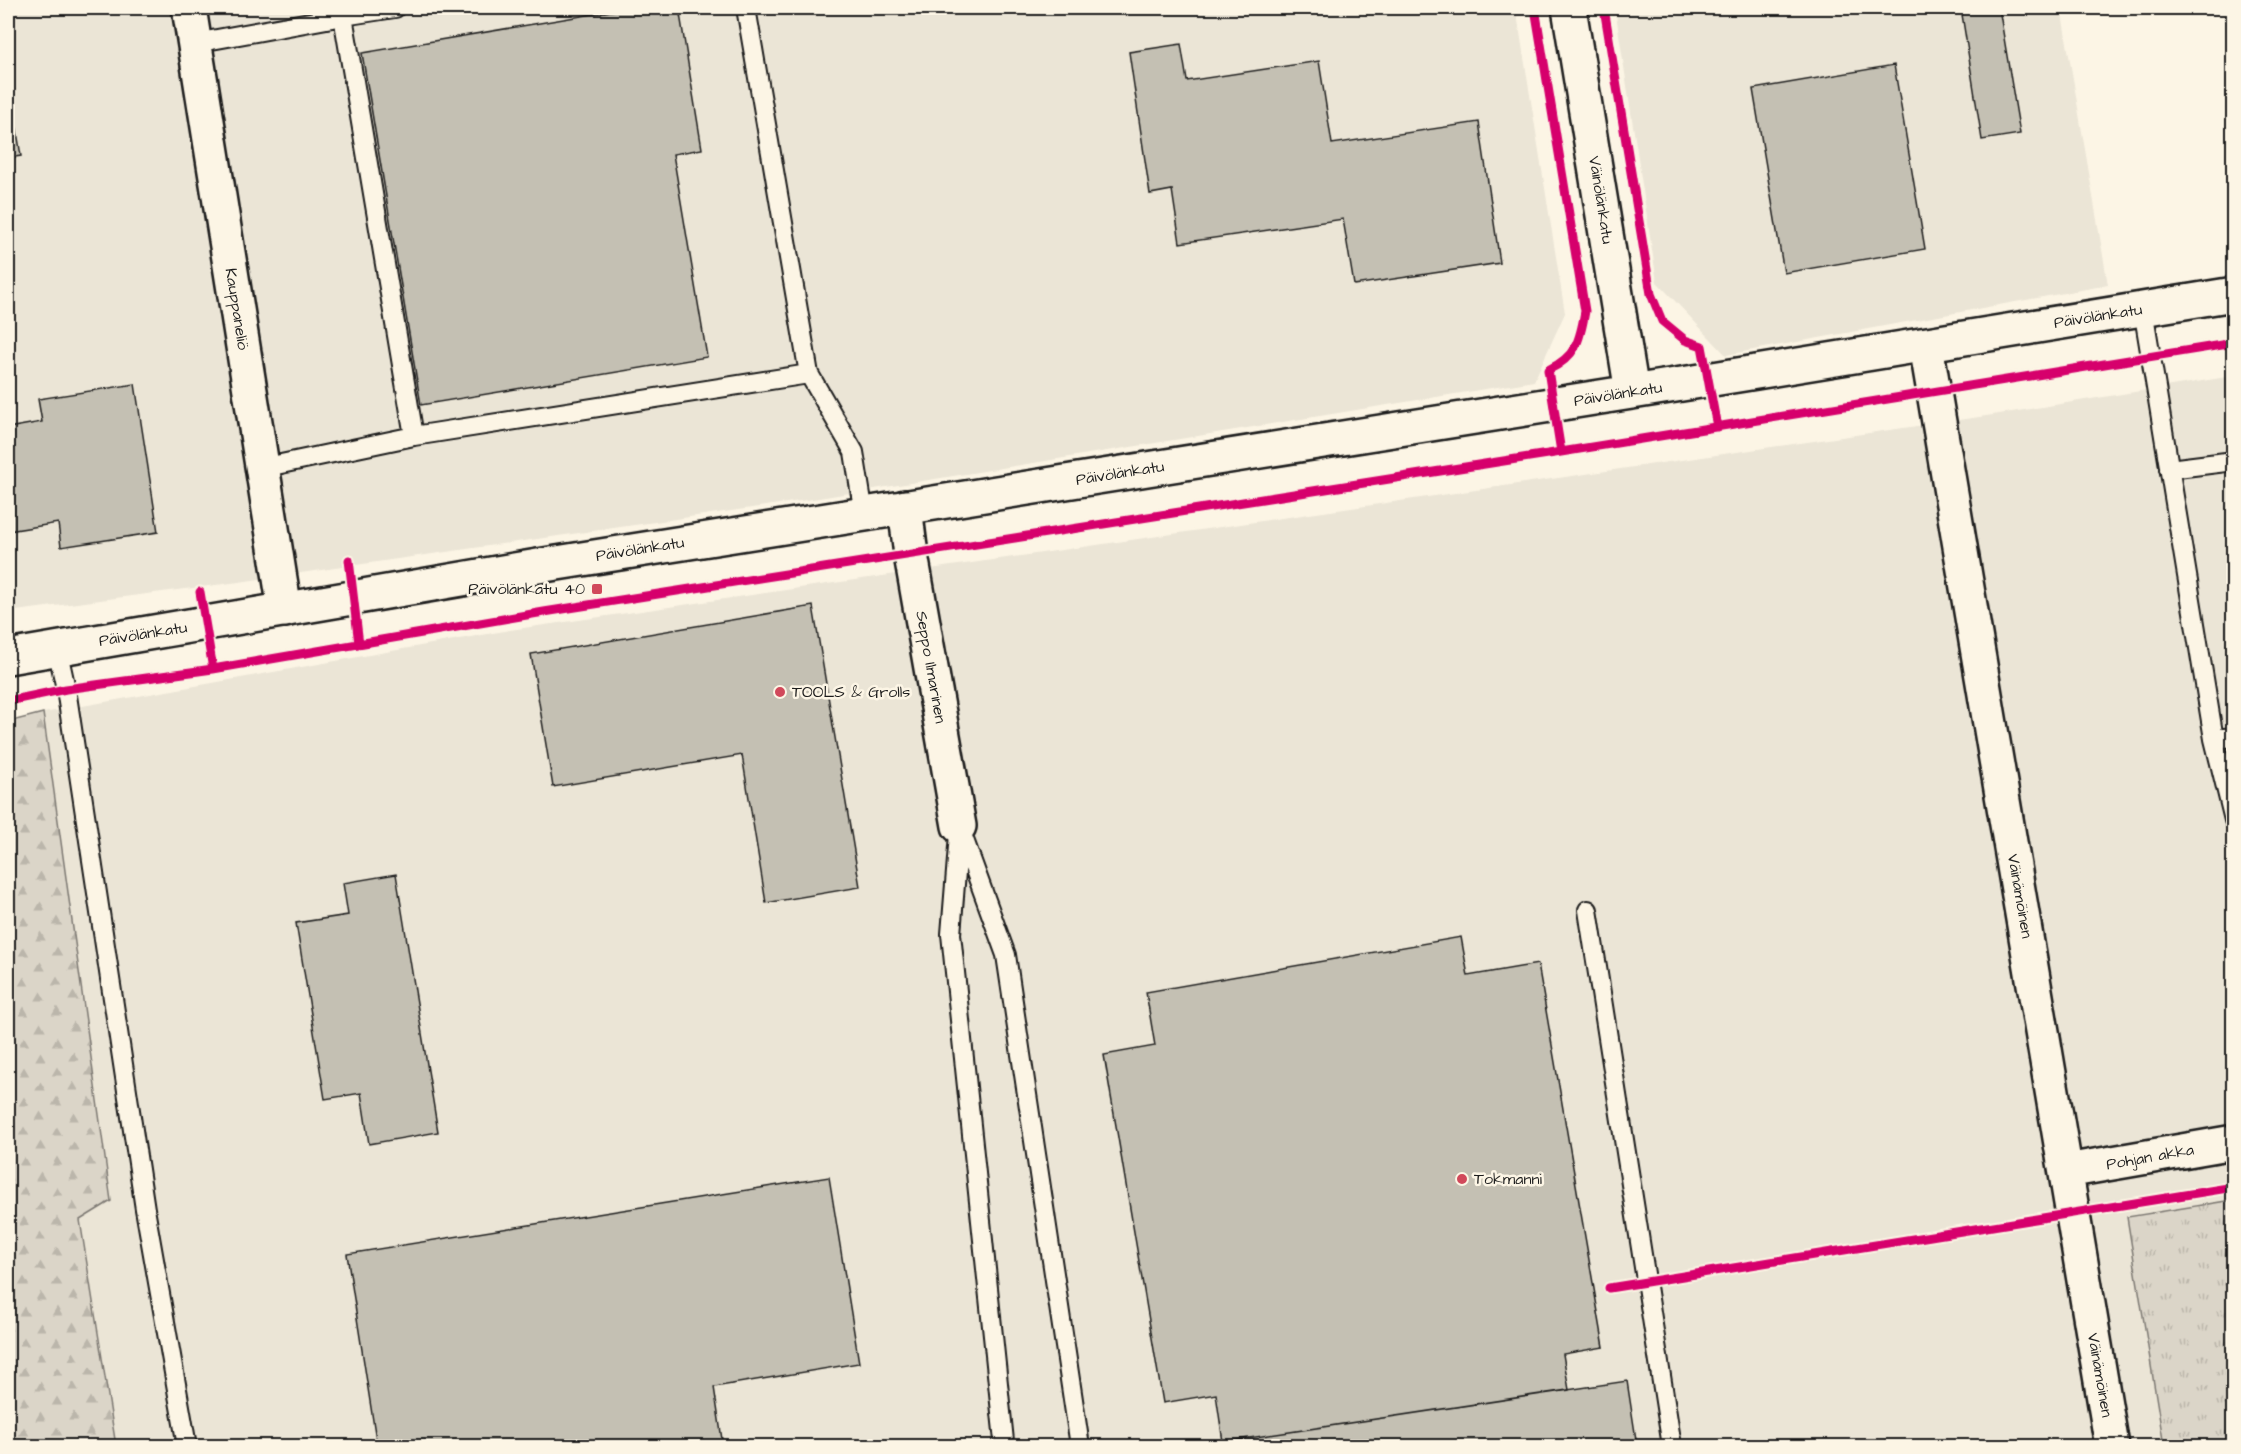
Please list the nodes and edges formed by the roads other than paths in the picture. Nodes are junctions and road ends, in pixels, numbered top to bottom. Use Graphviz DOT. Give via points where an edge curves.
graph roads {
  1 [pos="189,8"];
  2 [pos="395,8"];
  3 [pos="746,8"];
  4 [pos="1569,8"];
  5 [pos="343,16"];
  6 [pos="195,43"];
  7 [pos="2234,294"];
  8 [pos="2143,309"];
  9 [pos="1926,345"];
  10 [pos="809,374"];
  11 [pos="1632,392"];
  12 [pos="414,436"];
  13 [pos="2234,461"];
  14 [pos="262,468"];
  15 [pos="2169,469"];
  16 [pos="905,507"];
  17 [pos="864,514"];
  18 [pos="285,610"];
  19 [pos="57,648"];
  20 [pos="8,657"];
  21 [pos="2234,737"];
  22 [pos="2214,740"];
  23 [pos="2234,819"];
  24 [pos="959,826"];
  25 [pos="1588,910"];
  26 [pos="2234,1142"];
  27 [pos="2066,1171"];
  28 [pos="1004,1441"];
  29 [pos="187,1446"];
  30 [pos="1080,1446"];
  31 [pos="1672,1446"];
  32 [pos="2112,1446"];
  1 -- 6 [label="street, Kauppaneliö"];
  2 -- 5 [label="lane"];
  3 -- 10 [label="lane"];
  4 -- 11 [label="street, Väinölänkatu"];
  5 -- 6 [label="lane"];
  5 -- 12 [label="lane"];
  6 -- 14 [label="street, Kauppaneliö"];
  7 -- 8 [label="street, Päivölänkatu"];
  8 -- 9 [label="street, Päivölänkatu"];
  8 -- 15 [label="lane"];
  9 -- 11 [label="street, Päivölänkatu"];
  9 -- 27 [label="street, Väinämöinen"];
  10 -- 12 [label="lane"];
  10 -- 17 [label="lane" via="854,452"];
  11 -- 16 [label="street, Päivölänkatu"];
  12 -- 14 [label="lane"];
  13 -- 15 [label="lane"];
  14 -- 18 [label="street, Kauppaneliö"];
  15 -- 22 [label="lane"];
  16 -- 17 [label="street, Päivölänkatu"];
  16 -- 24 [label="street, Seppo Ilmarinen"];
  17 -- 18 [label="street, Päivölänkatu"];
  18 -- 19 [label="street, Päivölänkatu"];
  19 -- 20 [label="street, Päivölänkatu"];
  19 -- 29 [label="lane" via="145,1209"];
  21 -- 22 [label="lane"];
  22 -- 23 [label="lane"];
  24 -- 28 [label="lane" via="951,934"];
  24 -- 30 [label="lane" via="1006,955"];
  25 -- 31 [label="lane"];
  26 -- 27 [label="street, Pohjan akka"];
  27 -- 32 [label="street, Väinämöinen"];
}
